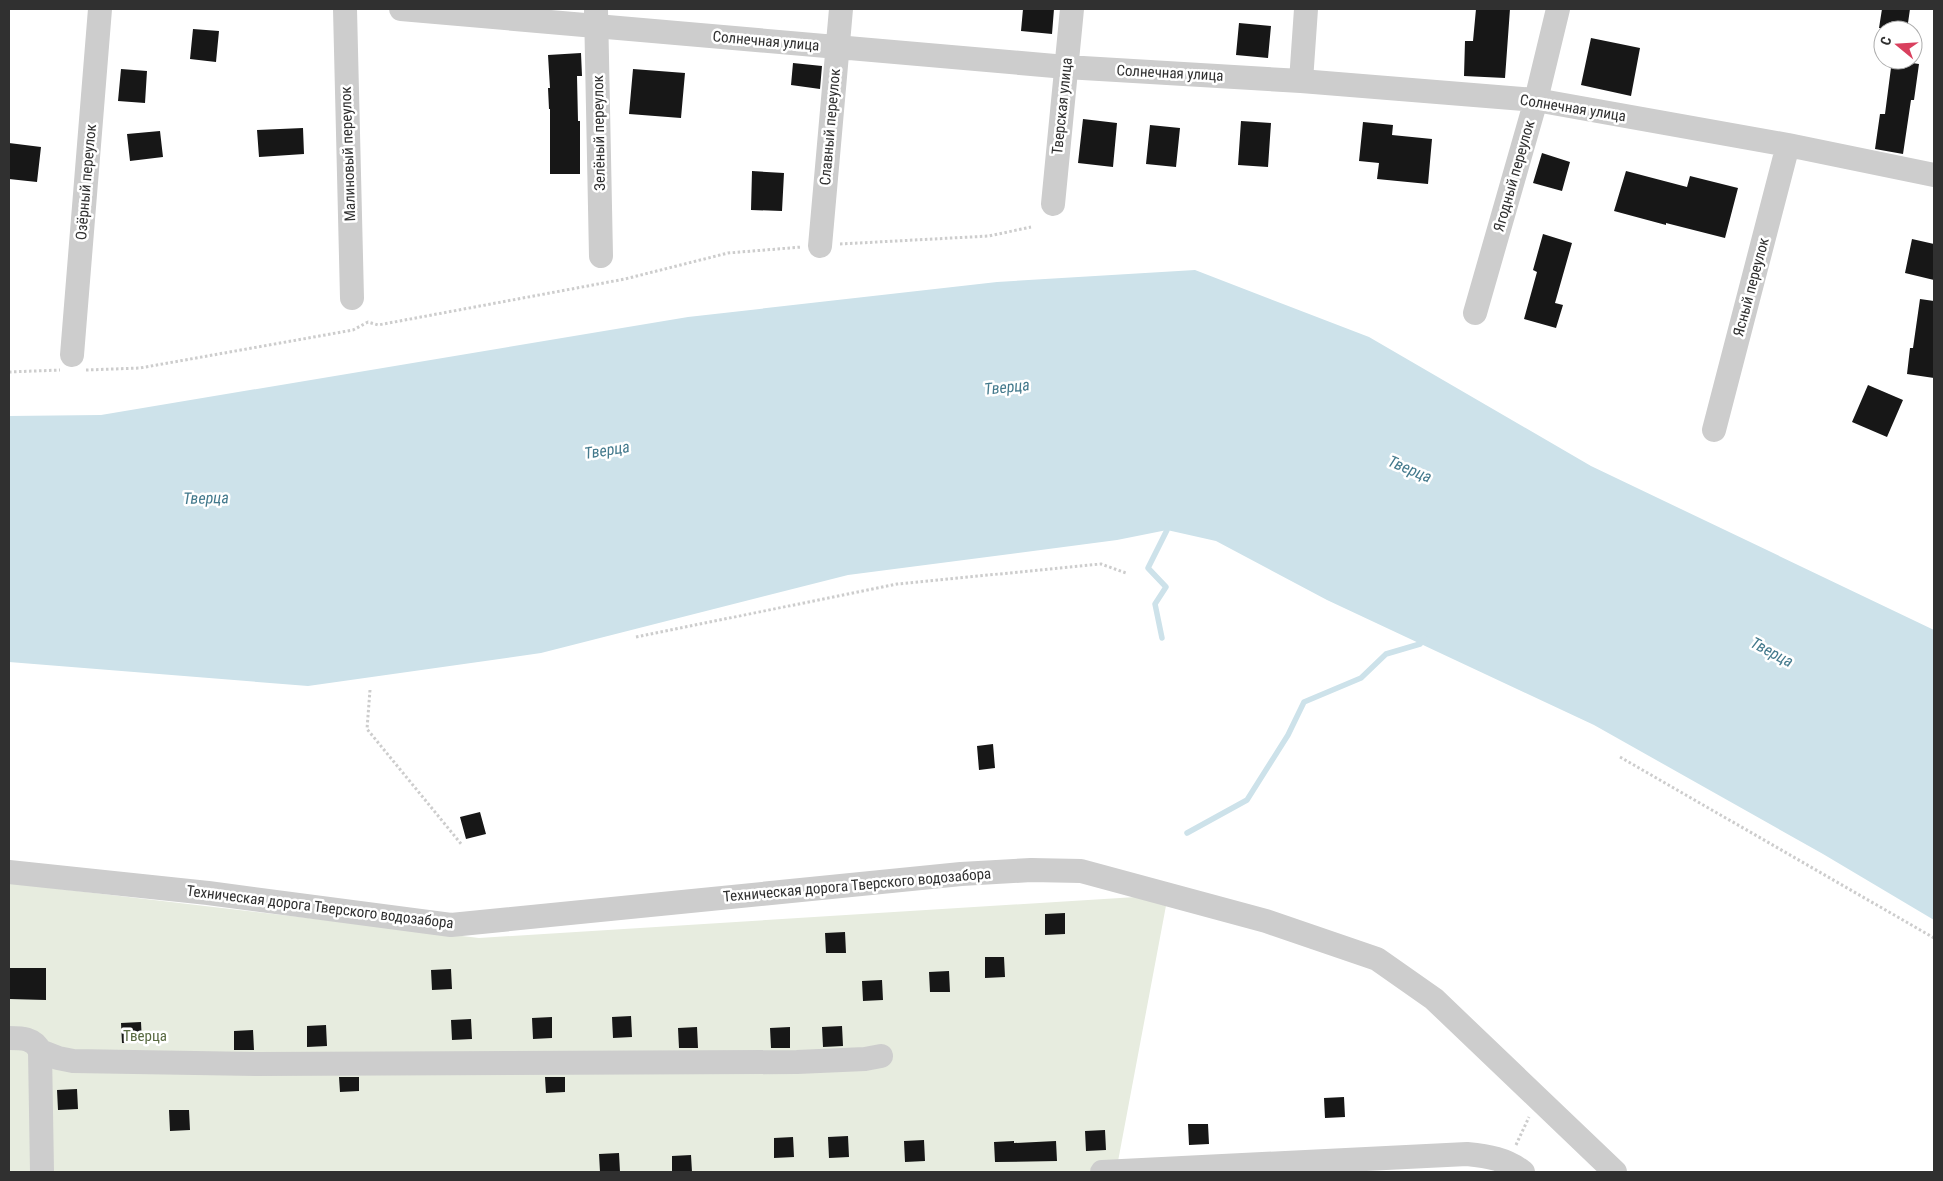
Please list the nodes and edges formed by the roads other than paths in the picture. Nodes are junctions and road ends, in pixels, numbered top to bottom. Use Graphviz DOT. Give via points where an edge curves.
graph roads {
  1 [pos="100,9"];
  2 [pos="344,9"];
  3 [pos="401,9"];
  4 [pos="840,9"];
  5 [pos="1072,9"];
  6 [pos="1306,9"];
  7 [pos="1558,9"];
  8 [pos="596,17"];
  9 [pos="837,47"];
  10 [pos="1066,67"];
  11 [pos="1301,81"];
  12 [pos="1536,100"];
  13 [pos="1788,145"];
  14 [pos="1934,175"];
  15 [pos="1052,204"];
  16 [pos="820,246"];
  17 [pos="601,256"];
  18 [pos="352,298"];
  19 [pos="1475,313"];
  20 [pos="74,365"];
  21 [pos="1714,430"];
  22 [pos="9,872"];
  23 [pos="9,1038"];
  24 [pos="40,1051"];
  25 [pos="881,1056"];
  26 [pos="1516,1168"];
  27 [pos="42,1172"];
  28 [pos="1102,1172"];
  29 [pos="1615,1172"];
  1 -- 20 [label="street, Озёрный переулок"];
  2 -- 18 [label="street, Малиновый переулок"];
  3 -- 8 [label="street, Солнечная улица"];
  4 -- 9 [label="street, Славный переулок"];
  5 -- 10 [label="street, Тверская улица"];
  6 -- 11 [label="street"];
  7 -- 12 [label="street, Ягодный переулок"];
  8 -- 9 [label="street, Солнечная улица"];
  8 -- 17 [label="street, Зелёный переулок"];
  9 -- 10 [label="street, Солнечная улица"];
  9 -- 16 [label="street, Славный переулок"];
  10 -- 11 [label="street, Солнечная улица"];
  10 -- 15 [label="street, Тверская улица"];
  11 -- 12 [label="street, Солнечная улица"];
  12 -- 13 [label="street, Солнечная улица"];
  12 -- 19 [label="street, Ягодный переулок"];
  13 -- 14 [label="street, Солнечная улица"];
  13 -- 21 [label="street, Ясный переулок"];
  22 -- 29 [label="street, Техническая дорога Тверского водозабора" via="208,893 451,925 962,874 1081,871 1266,921 1377,959 1434,999"];
  23 -- 24 [label="street" via="30,1040"];
  24 -- 25 [label="street" via="73,1061 256,1064 797,1062"];
  24 -- 27 [label="street"];
  26 -- 28 [label="street" via="1490,1156 1467,1154"];
}
